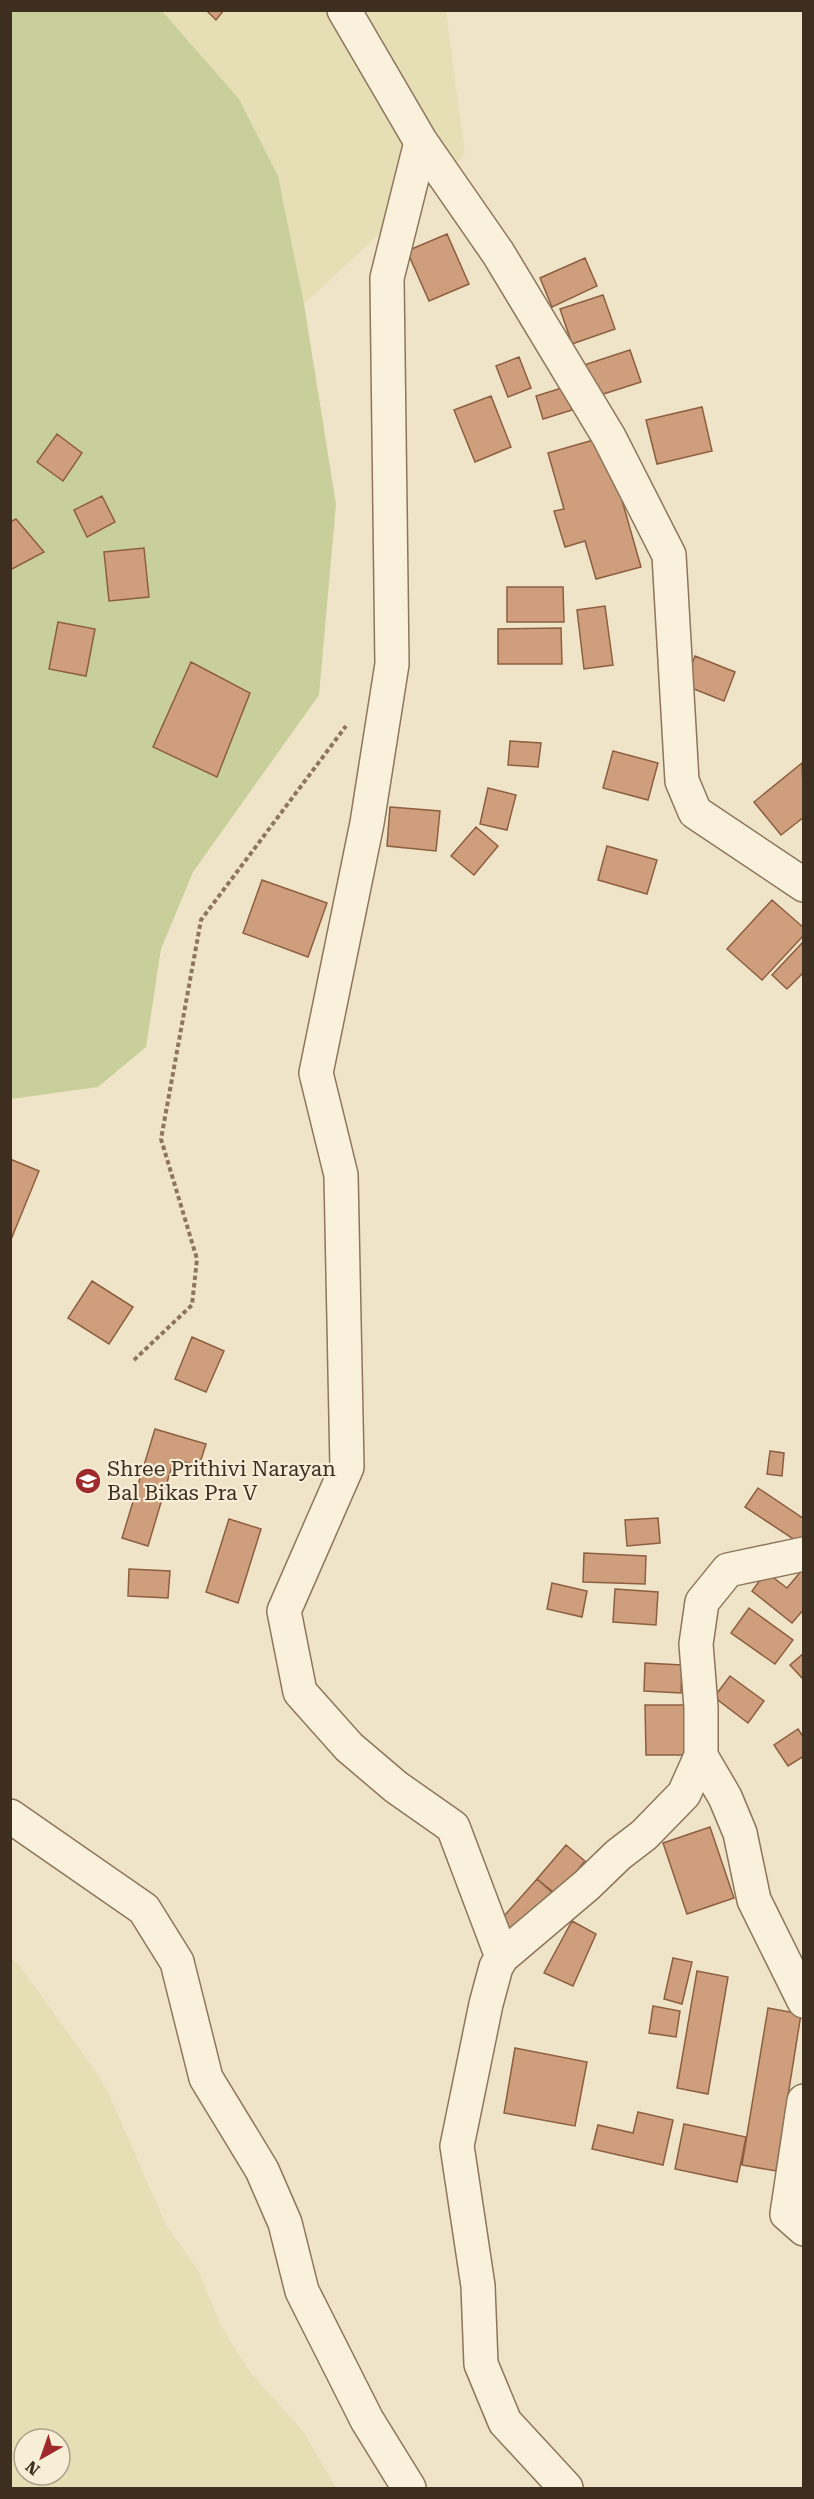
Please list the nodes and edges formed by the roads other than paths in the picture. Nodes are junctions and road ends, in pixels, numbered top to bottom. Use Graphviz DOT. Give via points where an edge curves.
graph roads {
  1 [pos="344,10"];
  2 [pos="421,142"];
  3 [pos="804,885"];
  4 [pos="804,1554"];
  5 [pos="701,1756"];
  6 [pos="10,1816"];
  7 [pos="502,1957"];
  8 [pos="804,2001"];
  9 [pos="804,2101"];
  10 [pos="804,2229"];
  11 [pos="409,2488"];
  12 [pos="566,2488"];
  1 -- 2 [label="street"];
  2 -- 3 [label="street" via="510,274 609,437 669,555 682,781 695,812"];
  2 -- 7 [label="street" via="387,278 392,664 368,822 316,1073 341,1175 348,1467 284,1611 300,1692 349,1748 453,1827"];
  4 -- 5 [label="street" via="728,1570 702,1602 696,1644"];
  5 -- 7 [label="street" via="684,1794 644,1835"];
  5 -- 8 [label="street" via="740,1833 754,1900"];
  6 -- 11 [label="street" via="144,1908 177,1962 206,2078 262,2170 285,2223 302,2291 367,2420"];
  7 -- 12 [label="street" via="486,2004 457,2146 478,2286 481,2364 505,2422"];
  9 -- 10 [label="street" via="787,2214"];
}
